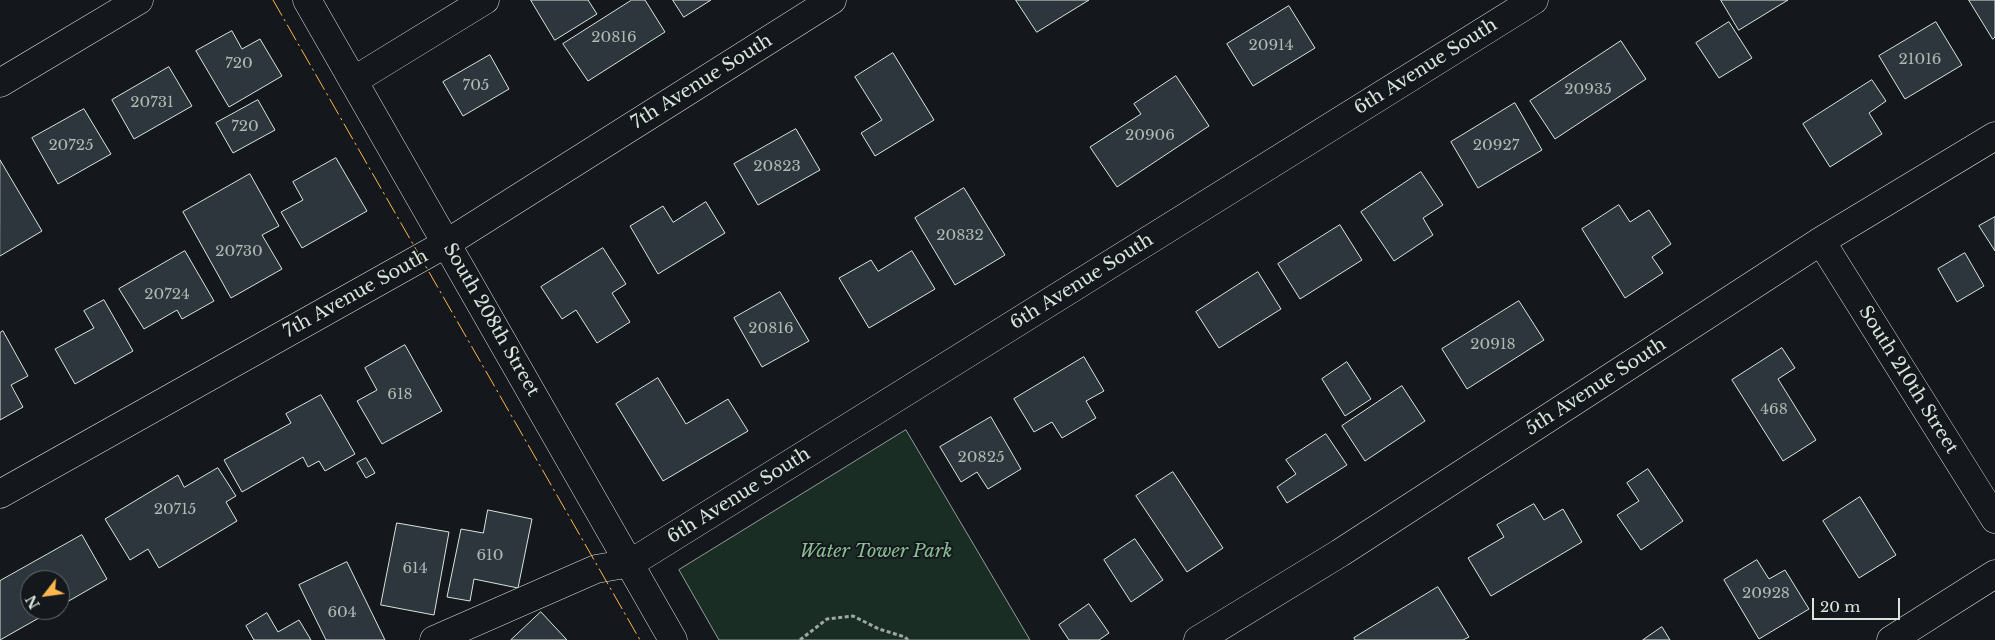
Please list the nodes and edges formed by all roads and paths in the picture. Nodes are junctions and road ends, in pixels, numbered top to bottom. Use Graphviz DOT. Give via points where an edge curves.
graph roads {
  1 [pos="139,0"];
  2 [pos="307,0"];
  3 [pos="485,0"];
  4 [pos="832,0"];
  5 [pos="1534,0"];
  6 [pos="353,81"];
  7 [pos="0,83"];
  8 [pos="1995,136"];
  9 [pos="1821,242"];
  10 [pos="447,243"];
  11 [pos="0,494"];
  12 [pos="1995,519"];
  13 [pos="631,563"];
  14 [pos="1995,574"];
  15 [pos="434,640"];
  16 [pos="673,640"];
  17 [pos="800,640"];
  18 [pos="908,640"];
  19 [pos="1198,640"];
  20 [pos="1891,640"];
  1 -- 7 [label="street"];
  2 -- 6 [label="street, South 208th Street"];
  3 -- 6 [label="street"];
  4 -- 10 [label="street, 7th Avenue South"];
  5 -- 13 [label="street, 6th Avenue South"];
  6 -- 10 [label="street, South 208th Street"];
  8 -- 9 [label="street, 5th Avenue South"];
  9 -- 12 [label="street, South 210th Street"];
  9 -- 19 [label="street, 5th Avenue South" via="1340,553"];
  10 -- 11 [label="street, 7th Avenue South"];
  10 -- 13 [label="street, South 208th Street"];
  13 -- 15 [label="street" via="596,569"];
  13 -- 16 [label="street, South 208th Street"];
  14 -- 20 [label="street"];
  17 -- 18 [label="path" via="828,619 853,616"];
}
